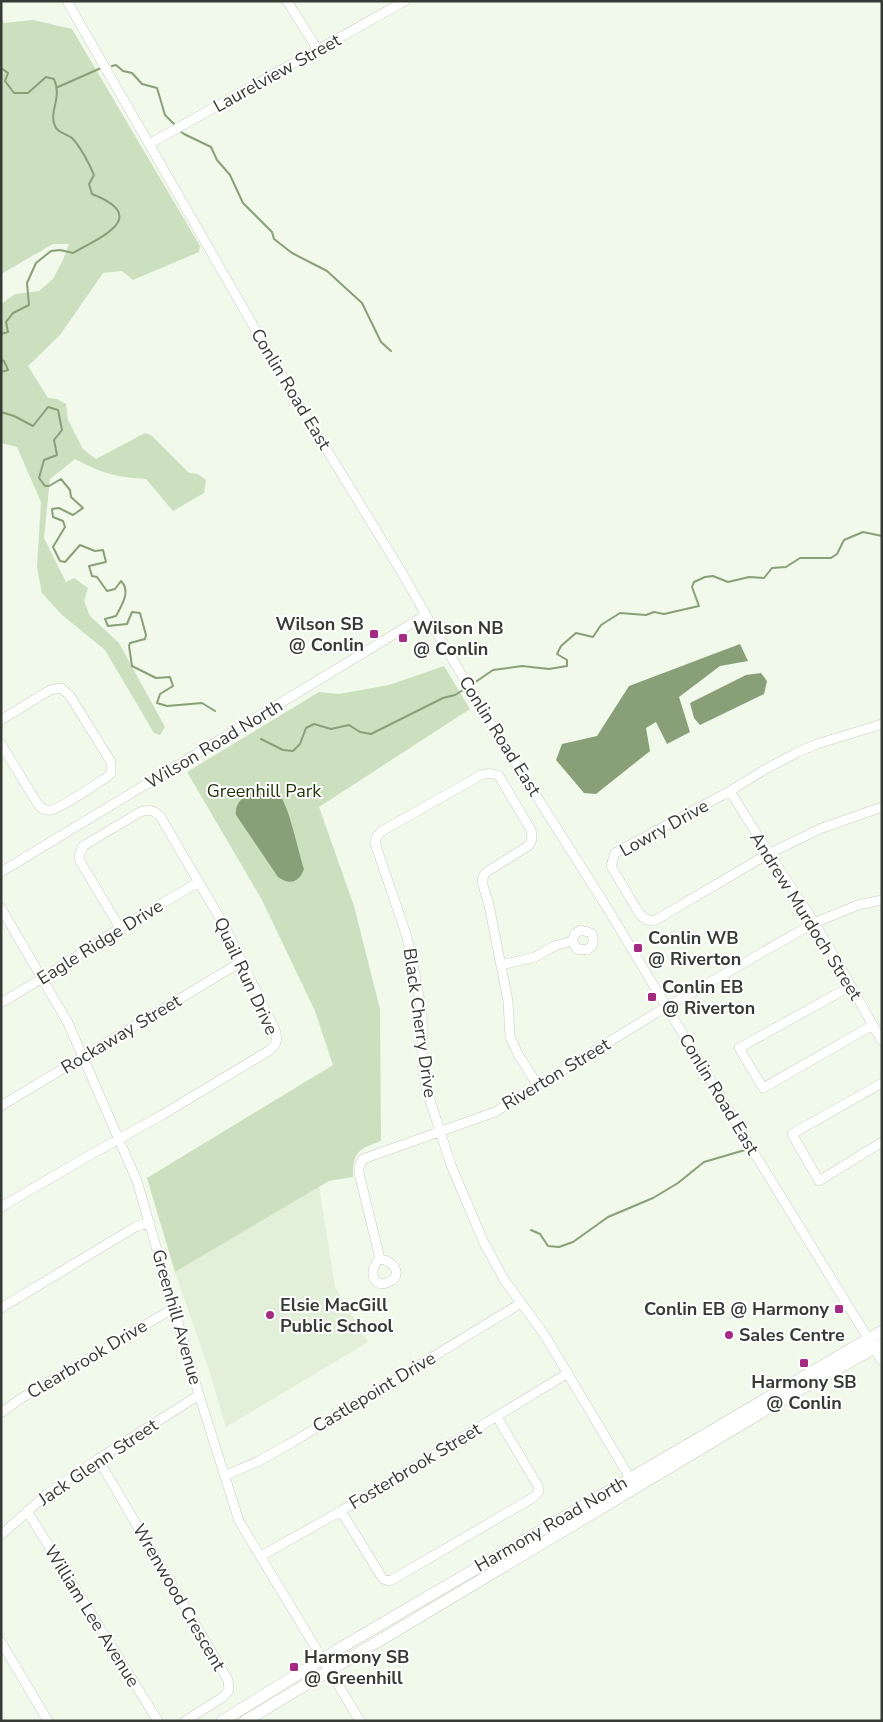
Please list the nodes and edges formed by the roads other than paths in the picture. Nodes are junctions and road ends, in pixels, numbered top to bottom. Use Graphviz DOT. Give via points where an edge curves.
graph roads {
  1 [pos="67,1"];
  2 [pos="288,1"];
  3 [pos="405,1"];
  4 [pos="318,50"];
  5 [pos="149,144"];
  6 [pos="426,615"];
  7 [pos="1,720"];
  8 [pos="882,724"];
  9 [pos="1,744"];
  10 [pos="730,791"];
  11 [pos="882,807"];
  12 [pos="768,854"];
  13 [pos="1,872"];
  14 [pos="199,882"];
  15 [pos="882,900"];
  16 [pos="1,908"];
  17 [pos="814,923"];
  18 [pos="120,928"];
  19 [pos="572,941"];
  20 [pos="241,962"];
  21 [pos="501,965"];
  22 [pos="43,978"];
  23 [pos="852,986"];
  24 [pos="1,1003"];
  25 [pos="668,1007"];
  26 [pos="872,1025"];
  27 [pos="882,1041"];
  28 [pos="83,1057"];
  29 [pos="882,1083"];
  30 [pos="538,1086"];
  31 [pos="1,1106"];
  32 [pos="440,1132"];
  33 [pos="119,1139"];
  34 [pos="882,1142"];
  35 [pos="1,1207"];
  36 [pos="150,1223"];
  37 [pos="380,1259"];
  38 [pos="521,1303"];
  39 [pos="1,1308"];
  40 [pos="174,1308"];
  41 [pos="882,1331"];
  42 [pos="875,1343"];
  43 [pos="882,1361"];
  44 [pos="568,1374"];
  45 [pos="199,1395"];
  46 [pos="1,1414"];
  47 [pos="497,1417"];
  48 [pos="98,1459"];
  49 [pos="224,1476"];
  50 [pos="630,1478"];
  51 [pos="27,1511"];
  52 [pos="341,1511"];
  53 [pos="1,1534"];
  54 [pos="261,1556"];
  55 [pos="1,1642"];
  56 [pos="323,1659"];
  57 [pos="329,1671"];
  58 [pos="48,1721"];
  59 [pos="158,1721"];
  60 [pos="185,1721"];
  61 [pos="222,1721"];
  62 [pos="246,1721"];
  63 [pos="360,1721"];
  1 -- 5 [label="street, Conlin Road East"];
  2 -- 4 [label="street"];
  3 -- 4 [label="street, Laurelview Street"];
  4 -- 5 [label="street, Laurelview Street"];
  5 -- 6 [label="street, Conlin Road East" via="289,388"];
  6 -- 13 [label="street, Wilson Road North"];
  6 -- 25 [label="street, Conlin Road East"];
  7 -- 9 [label="street" via="50,690 60,688 70,696 112,767 107,777 57,808 46,810 40,808"];
  8 -- 10 [label="street, Lowry Drive" via="798,752"];
  10 -- 12 [label="street, Andrew Murdoch Street"];
  10 -- 12 [label="street, Lowry Drive" via="614,853 611,866 639,914 654,921"];
  11 -- 12 [label="street" via="822,828"];
  12 -- 17 [label="street, Andrew Murdoch Street"];
  14 -- 18 [label="street, Eagle Ridge Drive"];
  14 -- 18 [label="street, Quail Run Drive" via="160,816 154,811 140,812 83,846 79,856"];
  14 -- 20 [label="street, Quail Run Drive"];
  15 -- 17 [label="street, Riverton Street" via="858,905"];
  16 -- 22 [label="street, Greenhill Avenue"];
  17 -- 23 [label="street, Andrew Murdoch Street"];
  17 -- 25 [label="street, Riverton Street"];
  18 -- 22 [label="street, Eagle Ridge Drive"];
  19 -- 21 [label="street" via="554,946 535,957"];
  20 -- 28 [label="street, Rockaway Street"];
  20 -- 33 [label="street, Quail Run Drive" via="275,1030 275,1046"];
  21 -- 30 [label="street, Black Cherry Drive" via="510,1037"];
  21 -- 32 [label="street, Black Cherry Drive" via="482,882 488,871 528,846 532,836 499,776 487,773 382,831 375,843 407,937 422,1012 426,1088"];
  22 -- 24 [label="street, Eagle Ridge Drive"];
  22 -- 28 [label="street, Greenhill Avenue"];
  23 -- 26 [label="street, Andrew Murdoch Street"];
  23 -- 26 [label="street" via="739,1048 763,1088"];
  25 -- 30 [label="street, Riverton Street"];
  25 -- 42 [label="street, Conlin Road East" via="758,1159"];
  26 -- 27 [label="street, Andrew Murdoch Street"];
  28 -- 31 [label="street, Rockaway Street"];
  28 -- 33 [label="street, Greenhill Avenue"];
  29 -- 34 [label="street" via="792,1134 818,1181"];
  30 -- 32 [label="street, Riverton Street" via="494,1112"];
  32 -- 37 [label="street, Riverton Street" via="368,1157 361,1163 359,1173"];
  32 -- 38 [label="street, Black Cherry Drive" via="484,1243"];
  33 -- 35 [label="street, Quail Run Drive"];
  33 -- 36 [label="street, Greenhill Avenue"];
  36 -- 39 [label="street" via="137,1226"];
  36 -- 40 [label="street, Greenhill Avenue"];
  38 -- 44 [label="street, Black Cherry Drive"];
  38 -- 49 [label="street, Castlepoint Drive" via="293,1442"];
  40 -- 45 [label="street, Greenhill Avenue"];
  40 -- 46 [label="street, Clearbrook Drive" via="20,1399"];
  41 -- 42 [label="main road, Harmony Road North"];
  42 -- 43 [label="street, Conlin Road East"];
  42 -- 50 [label="main road, Harmony Road North"];
  42 -- 57 [label="main road, Harmony Road North"];
  44 -- 47 [label="street, Fosterbrook Street"];
  44 -- 50 [label="street, Black Cherry Drive"];
  45 -- 48 [label="street, Jack Glenn Street"];
  45 -- 49 [label="street, Greenhill Avenue"];
  47 -- 52 [label="street, Fosterbrook Street"];
  47 -- 52 [label="street" via="538,1486 539,1491 534,1497 390,1581 383,1579"];
  48 -- 51 [label="street, Jack Glenn Street"];
  48 -- 60 [label="street, Wrenwood Crescent" via="228,1680 229,1690 223,1697"];
  49 -- 54 [label="street, Greenhill Avenue" via="239,1521"];
  50 -- 56 [label="main road, Harmony Road North"];
  51 -- 53 [label="street, Jack Glenn Street"];
  51 -- 59 [label="street, William Lee Avenue"];
  52 -- 54 [label="street, Fosterbrook Street"];
  54 -- 56 [label="street, Greenhill Avenue"];
  55 -- 58 [label="street"];
  56 -- 57 [label="street, Greenhill Avenue"];
  56 -- 61 [label="main road, Harmony Road North"];
  57 -- 62 [label="main road, Harmony Road North"];
  57 -- 63 [label="street, Greenhill Avenue"];
}
